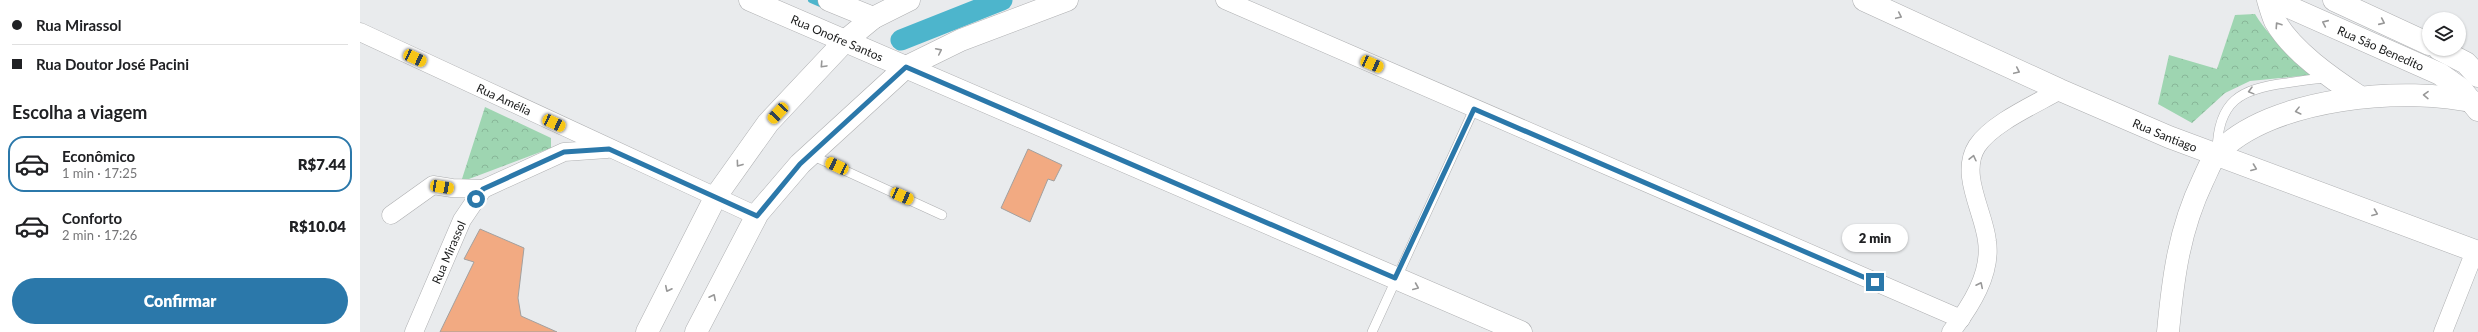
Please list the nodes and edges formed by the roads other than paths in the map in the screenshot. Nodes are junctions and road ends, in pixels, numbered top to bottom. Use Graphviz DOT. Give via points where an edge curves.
graph roads {
  1 [pos="750,0"];
  2 [pos="829,0"];
  3 [pos="909,0"];
  4 [pos="1067,0"];
  5 [pos="1225,0"];
  6 [pos="1864,0"];
  7 [pos="2268,0"];
  8 [pos="2273,0"];
  9 [pos="2334,0"];
  10 [pos="873,18"];
  11 [pos="360,32"];
  12 [pos="845,41"];
  13 [pos="2422,41"];
  14 [pos="2451,56"];
  15 [pos="906,67"];
  16 [pos="2474,69"];
  17 [pos="2331,78"];
  18 [pos="2060,90"];
  19 [pos="2360,97"];
  20 [pos="2477,105"];
  21 [pos="1474,109"];
  22 [pos="609,149"];
  23 [pos="810,154"];
  24 [pos="2217,154"];
  25 [pos="483,189"];
  26 [pos="716,196"];
  27 [pos="391,215"];
  28 [pos="942,215"];
  29 [pos="757,216"];
  30 [pos="2476,252"];
  31 [pos="1395,278"];
  32 [pos="1956,326"];
  33 [pos="414,332"];
  34 [pos="647,332"];
  35 [pos="696,332"];
  36 [pos="1372,332"];
  37 [pos="1521,332"];
  38 [pos="2168,332"];
  39 [pos="2443,332"];
  1 -- 12 [label="main road, Rua Onofre Santos"];
  2 -- 10 [label="main road"];
  3 -- 10 [label="main road"];
  15 -- 4 [label="main road, one-way" via="961,40"];
  5 -- 21 [label="street"];
  6 -- 18 [label="main road, Rua Santiago, one-way"];
  17 -- 7 [label="main road, one-way" via="2286,36 2274,20"];
  20 -- 8 [label="main road, Rua São Benedito, one-way" via="2440,74"];
  9 -- 13 [label="main road, one-way"];
  10 -- 12 [label="main road"];
  11 -- 22 [label="street, Rua Amélia"];
  12 -- 15 [label="main road, Rua Onofre Santos"];
  12 -- 26 [label="main road, one-way" via="768,123"];
  14 -- 16 [label="main road"];
  15 -- 23 [label="main road"];
  15 -- 31 [label="main road, Rua Onofre Santos"];
  17 -- 19 [label="main road"];
  17 -- 24 [label="lane, one-way" via="2273,85 2243,93 2230,103 2222,116 2217,135"];
  18 -- 24 [label="main road, Rua Santiago" via="2169,137"];
  32 -- 18 [label="street, one-way" via="1982,281 1987,258 1987,241 1972,182 1971,160 1977,146 1994,129"];
  20 -- 19 [label="main road, one-way" via="2432,95"];
  19 -- 24 [label="main road, one-way" via="2266,121 2243,133"];
  21 -- 31 [label="lane"];
  21 -- 32 [label="street"];
  22 -- 25 [label="street" via="564,152"];
  22 -- 26 [label="street, Rua Amélia"];
  23 -- 28 [label="lane"];
  23 -- 29 [label="main road"];
  24 -- 30 [label="main road, Rua Santiago, one-way"];
  24 -- 38 [label="main road" via="2189,209 2181,236"];
  25 -- 27 [label="street" via="433,185"];
  25 -- 33 [label="street, Rua Mirassol" via="462,220"];
  26 -- 29 [label="street, Rua Amélia"];
  26 -- 34 [label="main road, one-way"];
  35 -- 29 [label="main road, one-way"];
  30 -- 39 [label="street"];
  31 -- 36 [label="lane"];
  31 -- 37 [label="main road, Rua Onofre Santos, one-way"];
}
